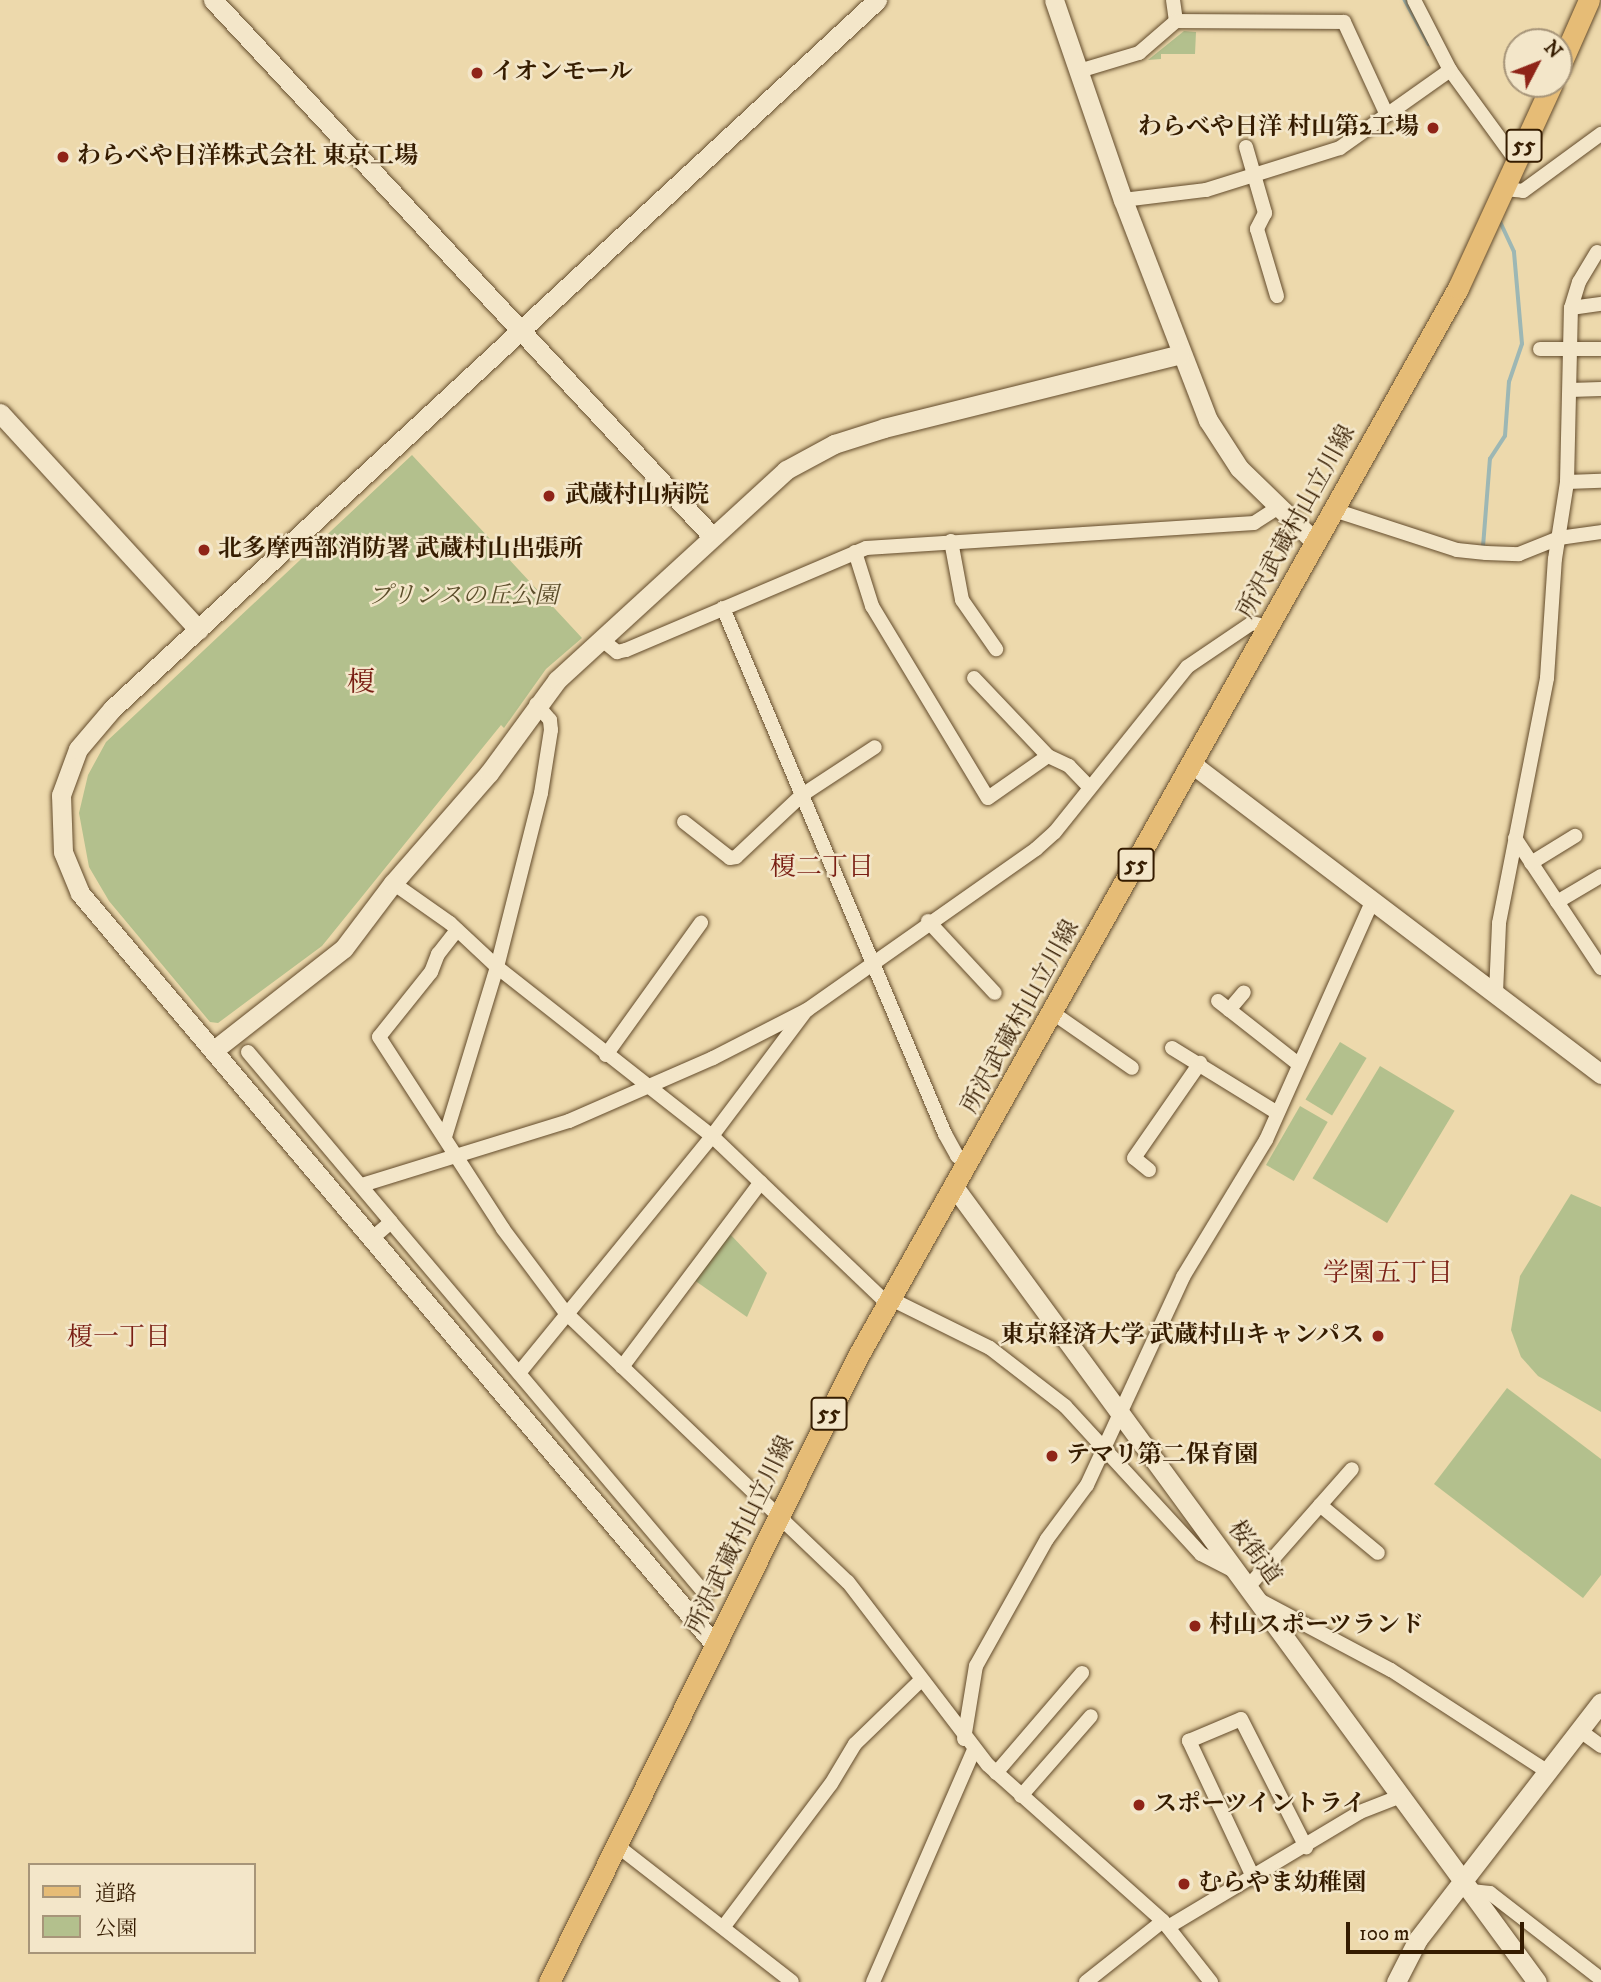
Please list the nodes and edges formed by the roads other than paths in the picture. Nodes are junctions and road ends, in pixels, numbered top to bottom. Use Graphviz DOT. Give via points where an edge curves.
graph roads {
  1 [pos="213,0"];
  2 [pos="877,0"];
  3 [pos="1054,0"];
  4 [pos="1172,0"];
  5 [pos="1414,0"];
  6 [pos="1587,0"];
  7 [pos="1176,21"];
  8 [pos="1573,34"];
  9 [pos="1450,70"];
  10 [pos="1079,71"];
  11 [pos="1546,98"];
  12 [pos="1387,114"];
  13 [pos="1601,134"];
  14 [pos="1246,147"];
  15 [pos="1517,162"];
  16 [pos="1255,177"];
  17 [pos="1505,189"];
  18 [pos="1123,200"];
  19 [pos="1597,252"];
  20 [pos="1277,296"];
  21 [pos="1601,304"];
  22 [pos="1571,308"];
  23 [pos="521,330"];
  24 [pos="1540,349"];
  25 [pos="1601,349"];
  26 [pos="1569,352"];
  27 [pos="1180,354"];
  28 [pos="1601,389"];
  29 [pos="1570,390"];
  30 [pos="0,413"];
  31 [pos="1601,481"];
  32 [pos="1567,482"];
  33 [pos="1277,508"];
  34 [pos="1334,510"];
  35 [pos="1601,531"];
  36 [pos="712,536"];
  37 [pos="1559,538"];
  38 [pos="951,541"];
  39 [pos="1315,542"];
  40 [pos="855,552"];
  41 [pos="723,608"];
  42 [pos="1268,627"];
  43 [pos="199,630"];
  44 [pos="601,639"];
  45 [pos="996,649"];
  46 [pos="974,678"];
  47 [pos="537,704"];
  48 [pos="875,747"];
  49 [pos="1048,756"];
  50 [pos="1192,764"];
  51 [pos="1088,786"];
  52 [pos="802,795"];
  53 [pos="684,822"];
  54 [pos="1575,836"];
  55 [pos="1515,838"];
  56 [pos="1531,863"];
  57 [pos="1601,877"];
  58 [pos="393,883"];
  59 [pos="1373,900"];
  60 [pos="1557,902"];
  61 [pos="928,921"];
  62 [pos="701,923"];
  63 [pos="457,930"];
  64 [pos="874,964"];
  65 [pos="497,967"];
  66 [pos="1601,968"];
  67 [pos="1244,992"];
  68 [pos="995,993"];
  69 [pos="1496,993"];
  70 [pos="807,1010"];
  71 [pos="1053,1013"];
  72 [pos="1172,1048"];
  73 [pos="215,1050"];
  74 [pos="248,1052"];
  75 [pos="606,1055"];
  76 [pos="1200,1063"];
  77 [pos="1297,1063"];
  78 [pos="1132,1068"];
  79 [pos="1601,1074"];
  80 [pos="649,1087"];
  81 [pos="1276,1112"];
  82 [pos="712,1136"];
  83 [pos="445,1137"];
  84 [pos="456,1156"];
  85 [pos="968,1165"];
  86 [pos="1149,1170"];
  87 [pos="761,1182"];
  88 [pos="362,1185"];
  89 [pos="955,1188"];
  90 [pos="391,1222"];
  91 [pos="374,1237"];
  92 [pos="891,1303"];
  93 [pos="565,1312"];
  94 [pos="622,1367"];
  95 [pos="519,1373"];
  96 [pos="1120,1410"];
  97 [pos="1102,1448"];
  98 [pos="1352,1469"];
  99 [pos="614,1486"];
  100 [pos="596,1502"];
  101 [pos="1320,1505"];
  102 [pos="779,1513"];
  103 [pos="1378,1553"];
  104 [pos="1247,1586"];
  105 [pos="706,1595"];
  106 [pos="716,1646"];
  107 [pos="1082,1672"];
  108 [pos="921,1680"];
  109 [pos="1601,1702"];
  110 [pos="1091,1716"];
  111 [pos="1579,1730"];
  112 [pos="969,1744"];
  113 [pos="1601,1746"];
  114 [pos="1545,1770"];
  115 [pos="996,1773"];
  116 [pos="1021,1796"];
  117 [pos="1401,1797"];
  118 [pos="615,1844"];
  119 [pos="1306,1847"];
  120 [pos="1254,1879"];
  121 [pos="1467,1886"];
  122 [pos="1166,1924"];
  123 [pos="725,1925"];
  124 [pos="1601,1979"];
  125 [pos="549,1982"];
  126 [pos="792,1982"];
  127 [pos="873,1982"];
  128 [pos="1086,1982"];
  129 [pos="1211,1982"];
  130 [pos="1396,1982"];
  131 [pos="1537,1982"];
  1 -- 23 [label="street"];
  2 -- 23 [label="street"];
  3 -- 10 [label="street"];
  4 -- 7 [label="street"];
  5 -- 9 [label="street"];
  6 -- 8 [label="main road"];
  7 -- 10 [label="street" via="1139,53"];
  7 -- 12 [label="street" via="1344,22"];
  9 -- 12 [label="street"];
  9 -- 15 [label="street"];
  10 -- 18 [label="street"];
  11 -- 15 [label="main road, 所沢武蔵村山立川線 / 55"];
  12 -- 16 [label="street" via="1340,148"];
  13 -- 17 [label="street" via="1523,191"];
  14 -- 16 [label="street"];
  15 -- 17 [label="main road, 所沢武蔵村山立川線 / 55"];
  16 -- 18 [label="street" via="1206,190"];
  16 -- 20 [label="street" via="1265,213 1257,229"];
  17 -- 34 [label="main road, 所沢武蔵村山立川線 / 55" via="1458,288"];
  18 -- 27 [label="street"];
  19 -- 22 [label="street" via="1579,282"];
  21 -- 22 [label="street"];
  22 -- 26 [label="street"];
  23 -- 36 [label="street"];
  23 -- 43 [label="street"];
  24 -- 26 [label="street"];
  25 -- 26 [label="street"];
  26 -- 29 [label="street"];
  27 -- 33 [label="street" via="1226,450"];
  27 -- 36 [label="street" via="834,444 786,470"];
  28 -- 29 [label="street"];
  29 -- 32 [label="street"];
  30 -- 43 [label="street"];
  31 -- 32 [label="street"];
  32 -- 37 [label="street"];
  33 -- 38 [label="street" via="1254,523"];
  33 -- 39 [label="street"];
  34 -- 37 [label="street" via="1457,550 1518,554"];
  34 -- 39 [label="main road, 所沢武蔵村山立川線 / 55"];
  35 -- 37 [label="street"];
  36 -- 44 [label="street"];
  37 -- 55 [label="street" via="1547,678"];
  38 -- 40 [label="street"];
  38 -- 45 [label="street" via="962,600"];
  39 -- 42 [label="main road, 所沢武蔵村山立川線 / 55"];
  40 -- 41 [label="street"];
  40 -- 49 [label="street" via="872,606 988,799"];
  41 -- 44 [label="street" via="626,650 617,652"];
  41 -- 52 [label="street"];
  42 -- 50 [label="main road, 所沢武蔵村山立川線 / 55"];
  42 -- 51 [label="street" via="1252,623 1187,667"];
  43 -- 73 [label="street" via="89,733 65,782 60,827 63,852 80,893"];
  44 -- 47 [label="street"];
  46 -- 49 [label="street"];
  47 -- 58 [label="street" via="489,773"];
  47 -- 65 [label="street" via="550,720 551,730 541,793"];
  48 -- 52 [label="street"];
  49 -- 51 [label="street" via="1069,766"];
  50 -- 59 [label="street"];
  50 -- 71 [label="main road, 所沢武蔵村山立川線 / 55"];
  51 -- 61 [label="street" via="1055,832 1036,849"];
  52 -- 53 [label="street" via="736,857 730,858"];
  52 -- 64 [label="street"];
  54 -- 56 [label="street"];
  55 -- 56 [label="street"];
  55 -- 69 [label="street" via="1499,923"];
  56 -- 60 [label="street"];
  57 -- 60 [label="street"];
  58 -- 63 [label="street"];
  58 -- 73 [label="street" via="344,948 321,970"];
  59 -- 69 [label="street"];
  59 -- 77 [label="street"];
  60 -- 66 [label="street"];
  61 -- 64 [label="street"];
  61 -- 68 [label="street"];
  62 -- 75 [label="street"];
  63 -- 65 [label="street"];
  63 -- 83 [label="street" via="438,954 431,972 379,1037"];
  64 -- 70 [label="street"];
  64 -- 85 [label="street" via="945,1134"];
  65 -- 75 [label="street"];
  65 -- 83 [label="street"];
  67 -- 77 [label="street" via="1223,1006"];
  69 -- 79 [label="street"];
  70 -- 80 [label="street"];
  70 -- 82 [label="street"];
  71 -- 78 [label="street"];
  71 -- 85 [label="main road, 所沢武蔵村山立川線 / 55"];
  72 -- 76 [label="street"];
  73 -- 91 [label="street"];
  74 -- 88 [label="street"];
  75 -- 80 [label="street"];
  76 -- 81 [label="street"];
  76 -- 86 [label="street" via="1134,1158"];
  77 -- 81 [label="street"];
  80 -- 82 [label="street"];
  80 -- 84 [label="street" via="569,1121"];
  81 -- 96 [label="street" via="1266,1140 1183,1277"];
  82 -- 87 [label="street"];
  82 -- 93 [label="street"];
  83 -- 84 [label="street"];
  84 -- 88 [label="street"];
  84 -- 93 [label="street"];
  85 -- 89 [label="main road, 所沢武蔵村山立川線 / 55"];
  87 -- 92 [label="street"];
  87 -- 94 [label="street"];
  88 -- 90 [label="street"];
  89 -- 92 [label="main road, 所沢武蔵村山立川線 / 55"];
  89 -- 96 [label="street, 桜街道"];
  90 -- 91 [label="street"];
  90 -- 95 [label="street"];
  91 -- 100 [label="street"];
  92 -- 97 [label="street" via="990,1348 1065,1406"];
  92 -- 102 [label="main road, 所沢武蔵村山立川線 / 55" via="858,1356"];
  93 -- 94 [label="street"];
  93 -- 95 [label="street"];
  94 -- 102 [label="street"];
  95 -- 99 [label="street"];
  96 -- 97 [label="street"];
  96 -- 104 [label="street, 桜街道"];
  97 -- 104 [label="street" via="1201,1554"];
  97 -- 112 [label="street" via="1087,1485 1041,1549 976,1666"];
  98 -- 101 [label="street"];
  99 -- 100 [label="street"];
  99 -- 105 [label="street"];
  100 -- 106 [label="street"];
  101 -- 103 [label="street"];
  101 -- 104 [label="street"];
  102 -- 106 [label="main road, 所沢武蔵村山立川線 / 55"];
  102 -- 108 [label="street" via="848,1582"];
  104 -- 114 [label="street" via="1391,1670"];
  104 -- 117 [label="street, 桜街道"];
  106 -- 118 [label="main road, 所沢武蔵村山立川線 / 55"];
  107 -- 115 [label="street"];
  108 -- 112 [label="street"];
  108 -- 123 [label="street" via="855,1744 831,1784"];
  109 -- 111 [label="street"];
  110 -- 116 [label="street"];
  111 -- 113 [label="street"];
  111 -- 114 [label="street"];
  112 -- 115 [label="street"];
  112 -- 127 [label="street"];
  114 -- 121 [label="street"];
  115 -- 116 [label="street"];
  116 -- 122 [label="street"];
  117 -- 119 [label="street" via="1360,1812"];
  117 -- 121 [label="street, 桜街道"];
  118 -- 123 [label="street"];
  118 -- 125 [label="main road, 所沢武蔵村山立川線 / 55"];
  119 -- 120 [label="street"];
  119 -- 120 [label="street" via="1241,1719 1189,1741"];
  120 -- 122 [label="street"];
  121 -- 124 [label="street" via="1490,1894"];
  121 -- 130 [label="street" via="1418,1939"];
  121 -- 131 [label="street, 桜街道"];
  122 -- 128 [label="street"];
  122 -- 129 [label="street"];
  123 -- 126 [label="street"];
}
